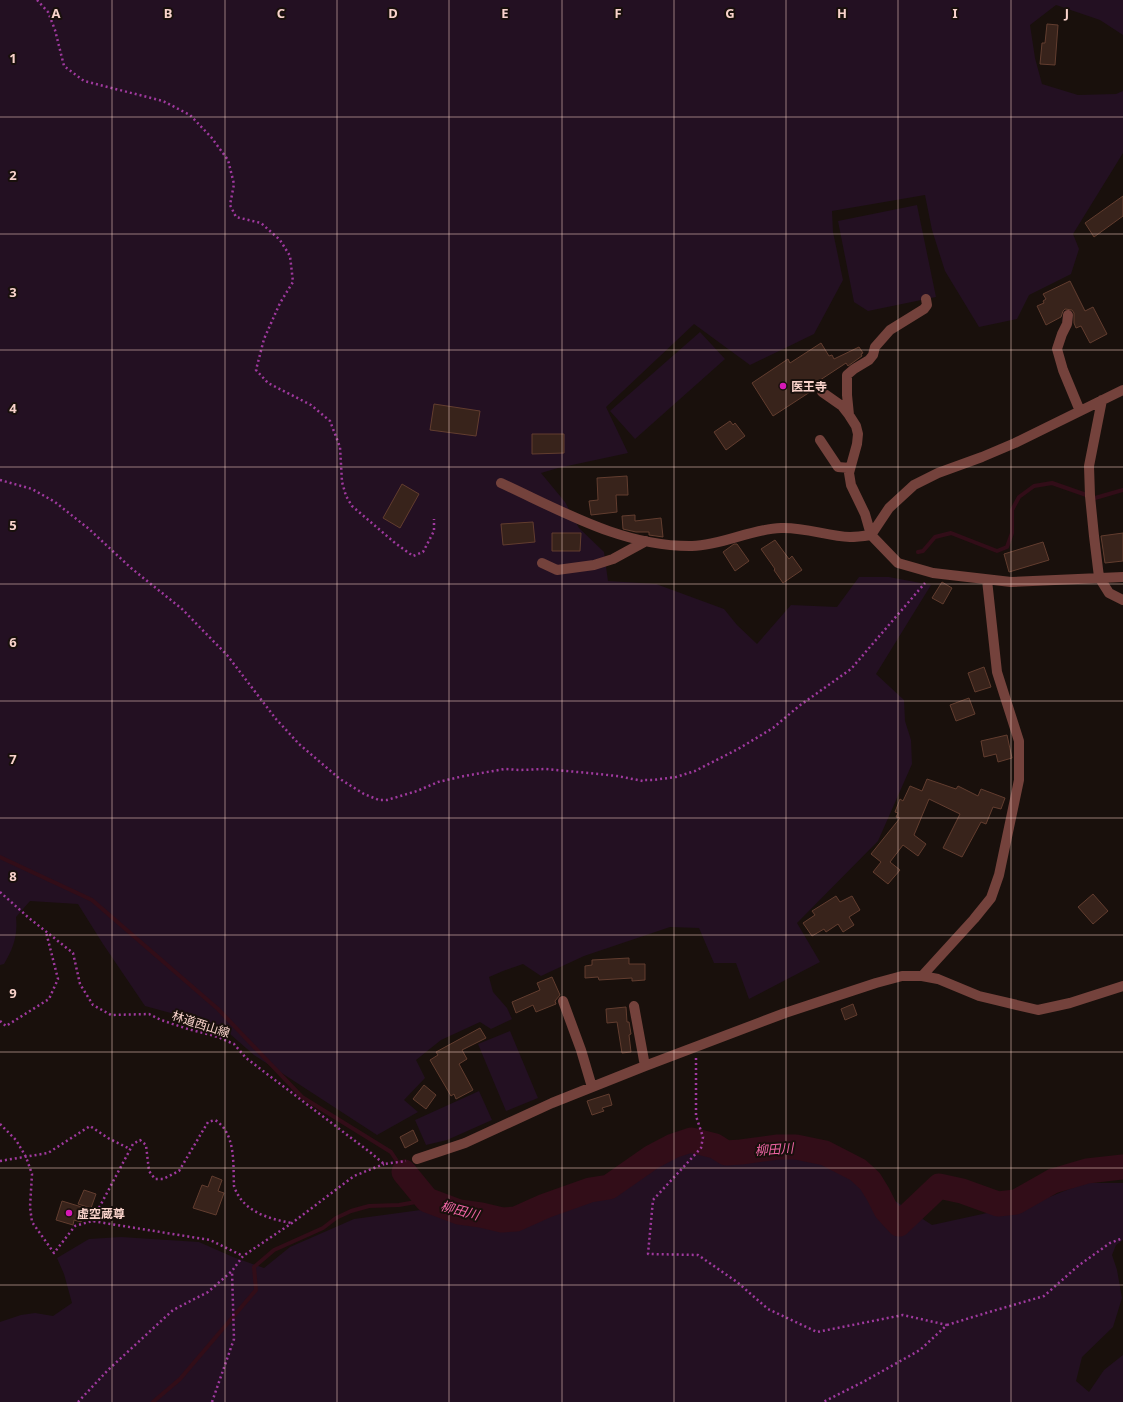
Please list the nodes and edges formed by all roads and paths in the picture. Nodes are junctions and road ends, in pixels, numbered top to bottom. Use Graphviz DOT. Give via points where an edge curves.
graph roads {
  1 [pos="36,0"];
  2 [pos="926,299"];
  3 [pos="1068,315"];
  4 [pos="1123,390"];
  5 [pos="822,392"];
  6 [pos="1102,400"];
  7 [pos="1080,411"];
  8 [pos="849,414"];
  9 [pos="820,440"];
  10 [pos="850,468"];
  11 [pos="0,480"];
  12 [pos="501,483"];
  13 [pos="434,520"];
  14 [pos="871,535"];
  15 [pos="646,542"];
  16 [pos="542,563"];
  17 [pos="933,573"];
  18 [pos="1123,576"];
  19 [pos="1100,577"];
  20 [pos="987,580"];
  21 [pos="1123,600"];
  22 [pos="0,892"];
  23 [pos="46,932"];
  24 [pos="922,976"];
  25 [pos="1123,986"];
  26 [pos="563,1001"];
  27 [pos="634,1006"];
  28 [pos="0,1021"];
  29 [pos="696,1047"];
  30 [pos="645,1066"];
  31 [pos="592,1087"];
  32 [pos="0,1124"];
  33 [pos="130,1149"];
  34 [pos="26,1157"];
  35 [pos="417,1159"];
  36 [pos="0,1161"];
  37 [pos="384,1164"];
  38 [pos="92,1221"];
  39 [pos="292,1223"];
  40 [pos="1123,1238"];
  41 [pos="243,1256"];
  42 [pos="232,1271"];
  43 [pos="947,1325"];
  44 [pos="78,1402"];
  45 [pos="212,1402"];
  46 [pos="823,1402"];
  1 -- 13 [label="path" via="48,12 64,66 84,81 163,101 190,115 228,160 234,184 230,205 236,217 261,223 280,240 290,256 293,282 280,303 264,339 256,370 268,383 311,405 330,421 340,447 342,482 352,506 413,556 424,552 434,531"];
  2 -- 8 [label="street" via="927,305 924,309 890,330 875,347 869,360 847,375"];
  3 -- 7 [label="street" via="1068,324 1057,349"];
  4 -- 6 [label="street"];
  5 -- 8 [label="street"];
  6 -- 7 [label="street"];
  6 -- 19 [label="street" via="1089,466"];
  7 -- 14 [label="street" via="1009,446 914,485 889,508"];
  8 -- 10 [label="street" via="858,434"];
  9 -- 10 [label="street" via="838,467"];
  10 -- 14 [label="street" via="851,485 865,514"];
  11 -- 17 [label="path" via="32,489 55,502 89,529 131,568 182,609 227,655 276,719 304,748 340,779 379,800 398,797 438,782 505,769 546,769 643,781 676,777 695,771 773,728 799,706 851,670"];
  12 -- 15 [label="street" via="602,529"];
  14 -- 15 [label="street" via="851,537 781,528 692,546"];
  14 -- 17 [label="street" via="898,563"];
  15 -- 16 [label="street" via="613,559 594,565 558,570"];
  17 -- 20 [label="street"];
  18 -- 19 [label="street"];
  19 -- 20 [label="street" via="1011,582"];
  19 -- 21 [label="street" via="1109,593"];
  20 -- 24 [label="street" via="997,672 1019,741 1019,780 999,875 991,898"];
  22 -- 23 [label="path, 林道西山線"];
  23 -- 28 [label="path" via="58,979 49,999 6,1026"];
  23 -- 37 [label="path, 林道西山線" via="73,953 80,984 93,1005 110,1015 149,1014 234,1044 246,1058"];
  24 -- 25 [label="street" via="938,979 979,996 1038,1010"];
  24 -- 29 [label="street" via="902,976 876,982"];
  26 -- 31 [label="street"];
  27 -- 30 [label="street"];
  29 -- 30 [label="street"];
  29 -- 43 [label="path" via="696,1116 703,1137 701,1148 652,1200 648,1254 698,1255 737,1282 768,1309 817,1332 903,1315"];
  30 -- 31 [label="street"];
  31 -- 35 [label="street" via="465,1143"];
  32 -- 34 [label="path" via="16,1140"];
  33 -- 34 [label="path" via="90,1126 48,1152"];
  33 -- 38 [label="path"];
  33 -- 39 [label="path" via="140,1140 146,1145 149,1171 155,1179 163,1179 179,1171 208,1122 216,1120 222,1124 229,1138 236,1192 248,1207 262,1215"];
  34 -- 36 [label="path"];
  34 -- 38 [label="path" via="32,1174 32,1222 54,1253 75,1226"];
  35 -- 37 [label="path"];
  37 -- 39 [label="path" via="354,1176"];
  38 -- 41 [label="path" via="210,1240"];
  39 -- 41 [label="path"];
  40 -- 43 [label="path" via="1110,1243 1078,1266 1044,1296"];
  41 -- 42 [label="path"];
  42 -- 44 [label="path" via="208,1292 173,1310 108,1370"];
  42 -- 45 [label="path" via="234,1339"];
  43 -- 46 [label="path" via="920,1350"];
}
